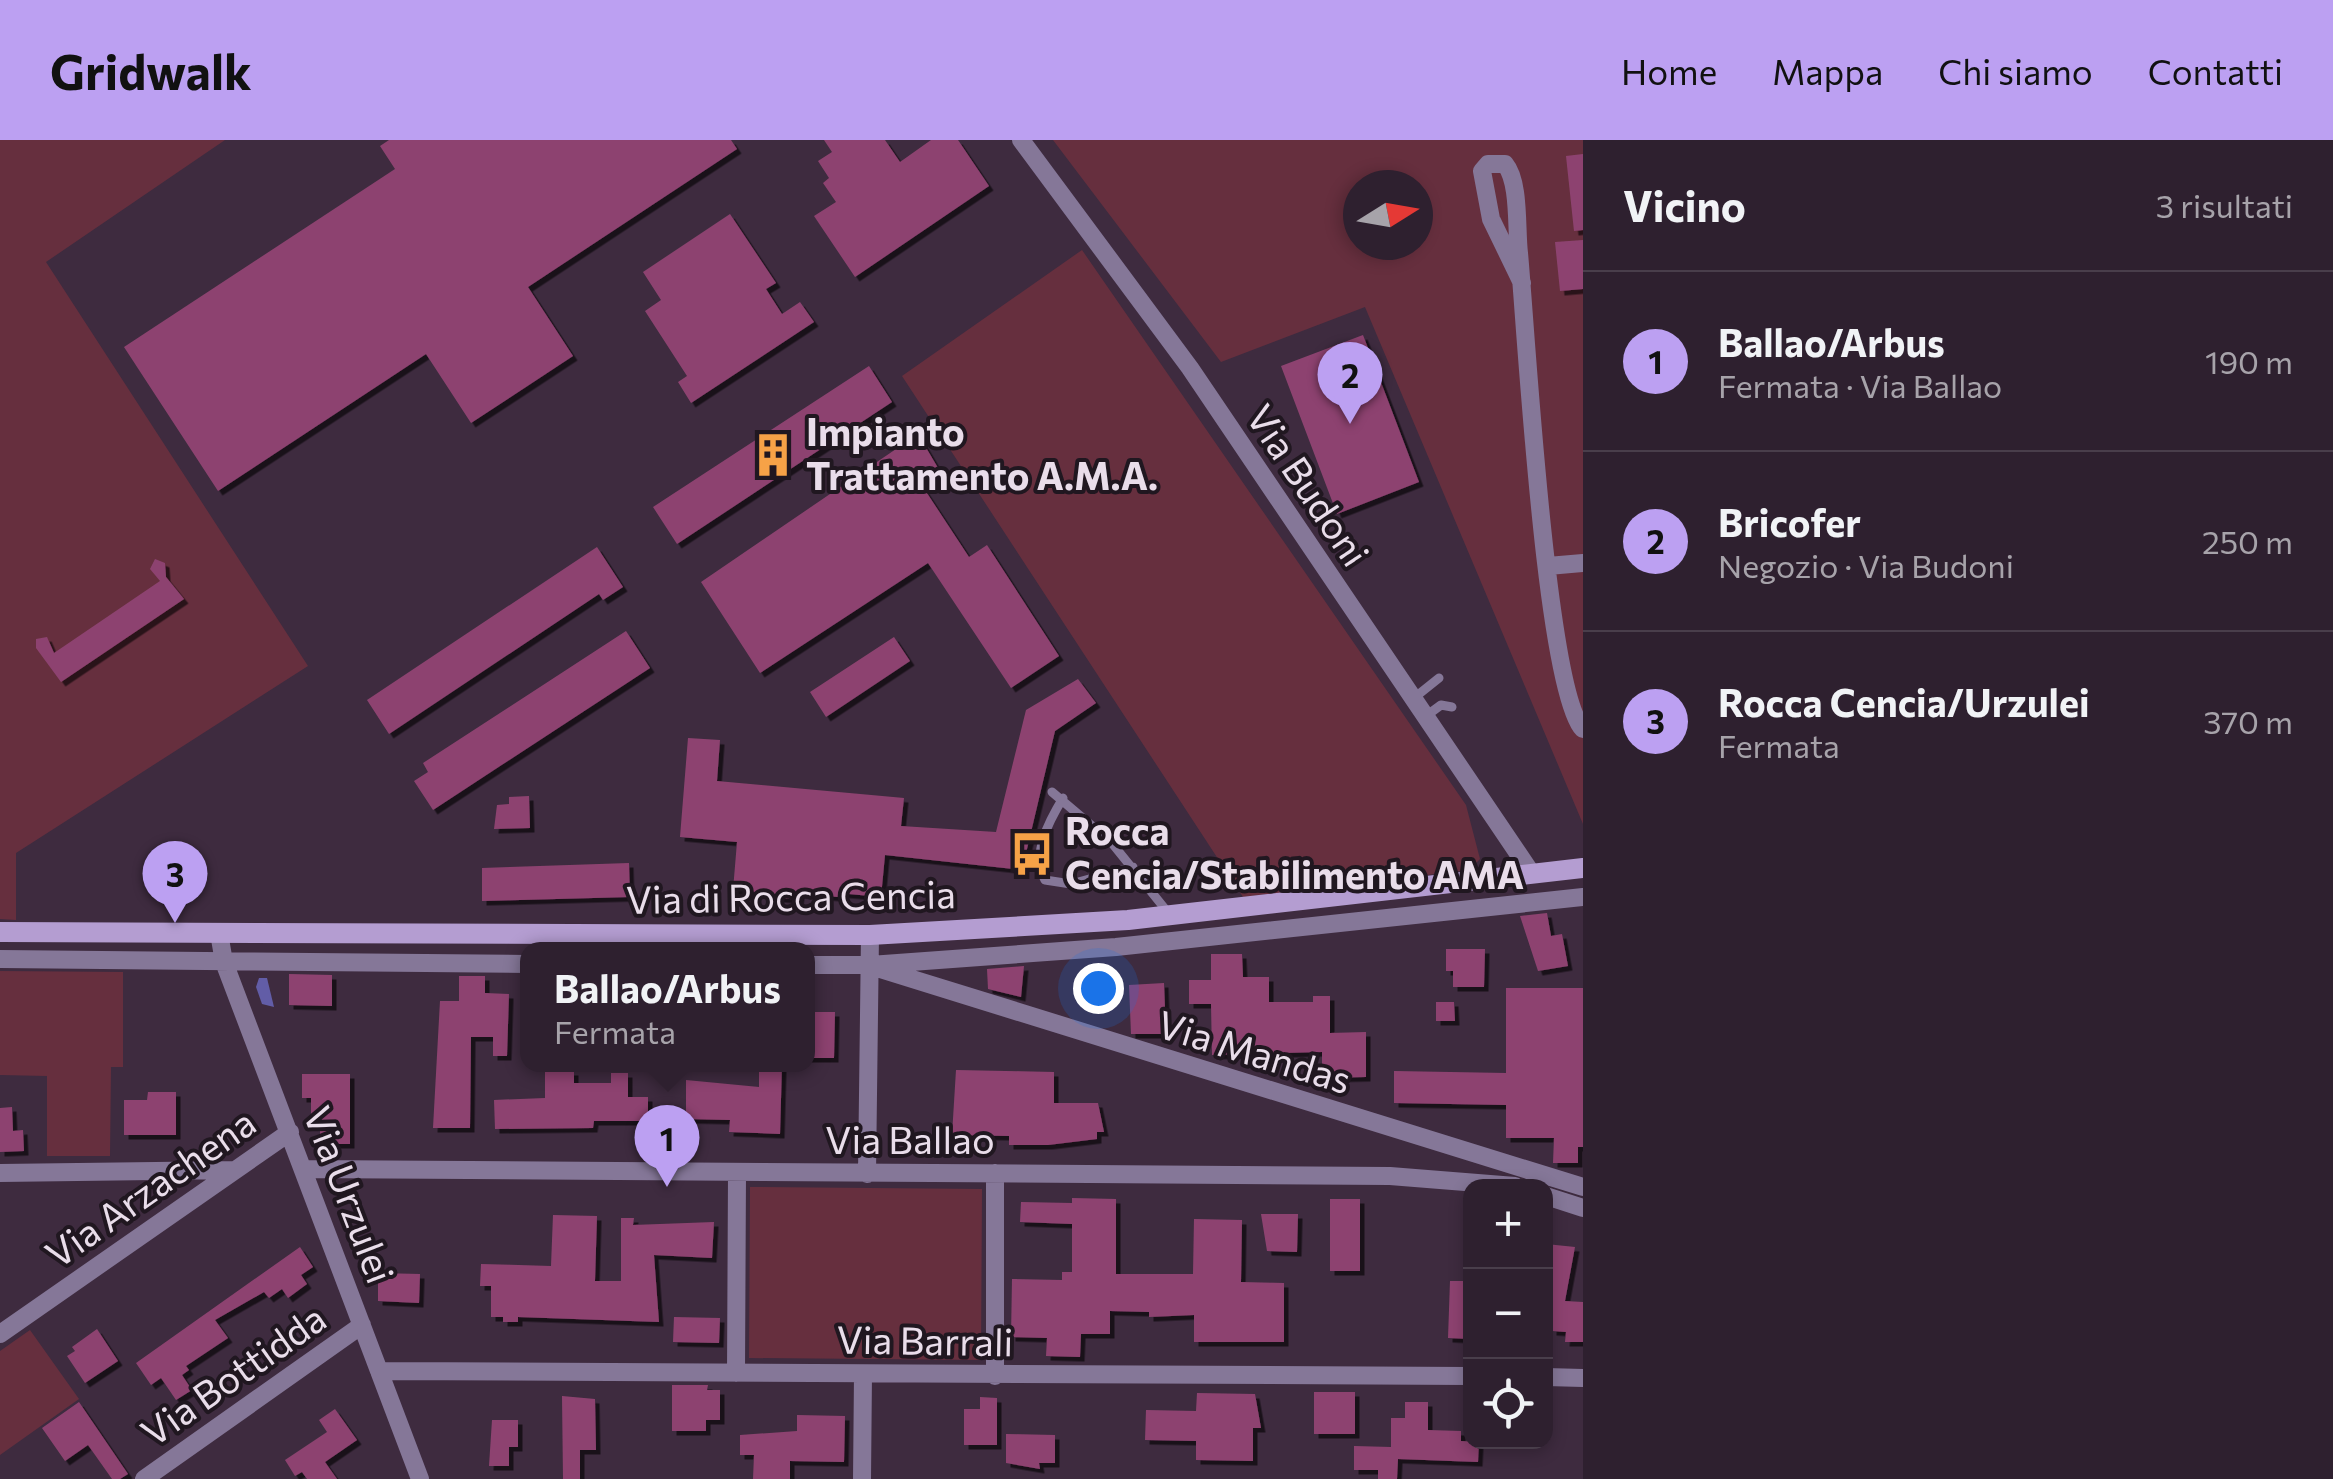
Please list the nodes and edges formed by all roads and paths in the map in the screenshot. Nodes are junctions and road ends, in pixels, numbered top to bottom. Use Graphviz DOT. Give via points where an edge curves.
graph roads {
  1 [pos="1021,140"];
  2 [pos="1522,283"];
  3 [pos="1583,563"];
  4 [pos="1548,566"];
  5 [pos="1439,678"];
  6 [pos="1410,700"];
  7 [pos="1452,706"];
  8 [pos="1424,718"];
  9 [pos="1583,730"];
  10 [pos="1052,792"];
  11 [pos="1063,798"];
  12 [pos="1133,866"];
  13 [pos="1582,871"];
  14 [pos="1532,874"];
  15 [pos="1583,897"];
  16 [pos="1170,915"];
  17 [pos="0,932"];
  18 [pos="219,934"];
  19 [pos="870,935"];
  20 [pos="628,942"];
  21 [pos="703,942"];
  22 [pos="0,959"];
  23 [pos="224,962"];
  24 [pos="520,964"];
  25 [pos="815,965"];
  26 [pos="870,965"];
  27 [pos="290,1132"];
  28 [pos="304,1169"];
  29 [pos="233,1170"];
  30 [pos="995,1173"];
  31 [pos="0,1174"];
  32 [pos="737,1174"];
  33 [pos="867,1174"];
  34 [pos="1507,1178"];
  35 [pos="1553,1182"];
  36 [pos="1583,1187"];
  37 [pos="1553,1198"];
  38 [pos="1583,1208"];
  39 [pos="362,1326"];
  40 [pos="0,1334"];
  41 [pos="379,1371"];
  42 [pos="736,1372"];
  43 [pos="863,1374"];
  44 [pos="995,1376"];
  45 [pos="1463,1376"];
  46 [pos="1553,1377"];
  47 [pos="1583,1378"];
  48 [pos="144,1479"];
  49 [pos="420,1479"];
  50 [pos="862,1479"];
  1 -- 6 [label="street, Via Budoni" via="1190,368"];
  2 -- 2 [label="street" via="1509,167 1488,164 1482,171 1490,219"];
  2 -- 4 [label="street"];
  3 -- 4 [label="street"];
  4 -- 9 [label="street" via="1565,688"];
  5 -- 6 [label="lane"];
  6 -- 8 [label="street, Via Budoni"];
  7 -- 8 [label="lane"];
  8 -- 14 [label="street, Via Budoni"];
  10 -- 11 [label="lane"];
  11 -- 12 [label="lane"];
  11 -- 12 [label="lane" via="1040,857 1044,880 1071,884"];
  12 -- 16 [label="lane"];
  13 -- 14 [label="main road, Via di Rocca Cencia"];
  14 -- 16 [label="main road, Via di Rocca Cencia"];
  15 -- 26 [label="street, Via di Rocca Cencia" via="1304,930"];
  16 -- 19 [label="main road, Via di Rocca Cencia"];
  17 -- 18 [label="main road, Via di Rocca Cencia"];
  18 -- 20 [label="main road, Via di Rocca Cencia"];
  18 -- 23 [label="street, Via Urzulei"];
  19 -- 21 [label="main road, Via di Rocca Cencia"];
  19 -- 26 [label="street"];
  22 -- 23 [label="street"];
  23 -- 24 [label="street"];
  23 -- 27 [label="street, Via Urzulei"];
  25 -- 26 [label="street, Via di Rocca Cencia"];
  26 -- 33 [label="street"];
  26 -- 34 [label="street, Via Mandas"];
  27 -- 28 [label="street, Via Urzulei"];
  27 -- 29 [label="street, Via Arzachena"];
  28 -- 32 [label="street, Via Ballao"];
  28 -- 39 [label="street, Via Urzulei"];
  29 -- 31 [label="street"];
  29 -- 40 [label="street, Via Arzachena"];
  30 -- 33 [label="street, Via Ballao"];
  30 -- 34 [label="street, Via Ballao"];
  30 -- 44 [label="street"];
  32 -- 33 [label="street, Via Ballao"];
  32 -- 42 [label="street"];
  35 -- 36 [label="street"];
  37 -- 38 [label="street"];
  39 -- 41 [label="street, Via Urzulei"];
  39 -- 48 [label="street, Via Bottidda"];
  41 -- 42 [label="street, Via Barrali"];
  41 -- 49 [label="street, Via Urzulei"];
  42 -- 43 [label="street, Via Barrali"];
  43 -- 44 [label="street, Via Barrali"];
  43 -- 50 [label="street"];
  44 -- 45 [label="street, Via Barrali"];
  46 -- 47 [label="street"];
}
